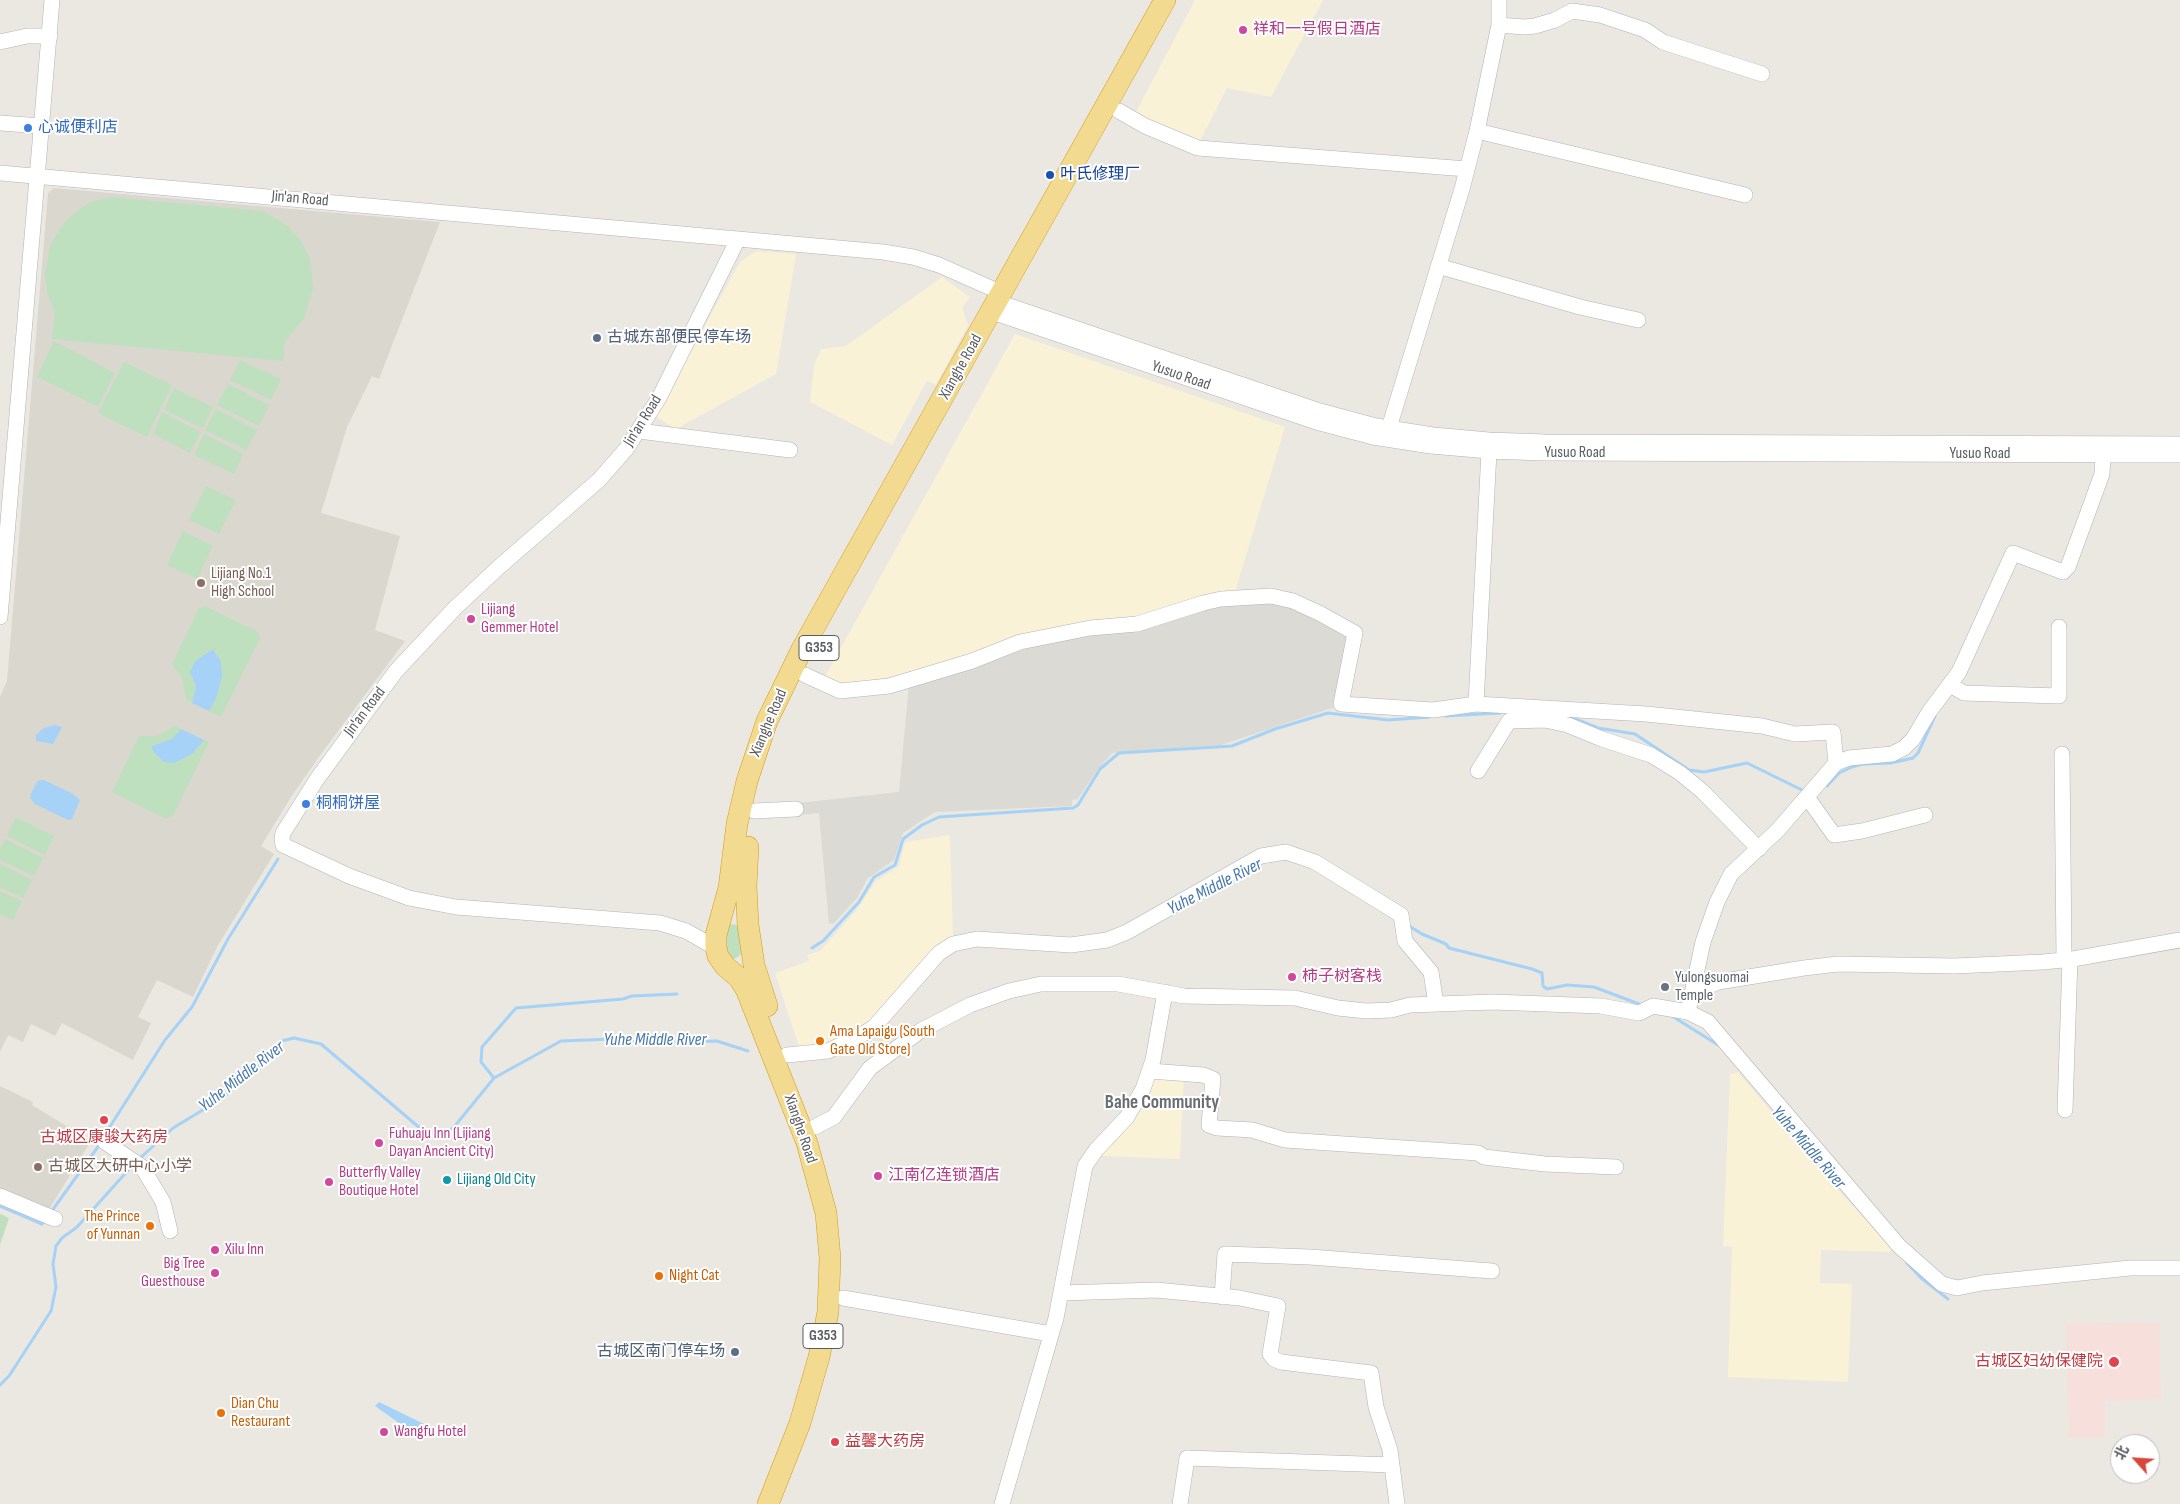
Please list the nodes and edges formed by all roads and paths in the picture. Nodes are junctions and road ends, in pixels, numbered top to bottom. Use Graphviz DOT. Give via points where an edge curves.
graph roads {
  1 [pos="52,0"];
  2 [pos="1165,0"];
  3 [pos="1181,0"];
  4 [pos="1499,0"];
  5 [pos="1499,25"];
  6 [pos="50,36"];
  7 [pos="0,42"];
  8 [pos="1762,74"];
  9 [pos="1119,111"];
  10 [pos="0,123"];
  11 [pos="42,126"];
  12 [pos="1477,131"];
  13 [pos="1467,169"];
  14 [pos="0,173"];
  15 [pos="38,176"];
  16 [pos="1745,195"];
  17 [pos="738,239"];
  18 [pos="1438,266"];
  19 [pos="1002,306"];
  20 [pos="1638,320"];
  21 [pos="1389,428"];
  22 [pos="639,431"];
  23 [pos="2180,444"];
  24 [pos="790,450"];
  25 [pos="1489,451"];
  26 [pos="2103,455"];
  27 [pos="2180,455"];
  28 [pos="7,458"];
  29 [pos="0,617"];
  30 [pos="2059,627"];
  31 [pos="805,675"];
  32 [pos="1950,685"];
  33 [pos="1476,704"];
  34 [pos="2062,754"];
  35 [pos="1836,763"];
  36 [pos="1478,771"];
  37 [pos="1807,797"];
  38 [pos="796,809"];
  39 [pos="754,811"];
  40 [pos="1925,815"];
  41 [pos="1759,849"];
  42 [pos="720,919"];
  43 [pos="747,919"];
  44 [pos="2180,940"];
  45 [pos="716,948"];
  46 [pos="753,958"];
  47 [pos="2067,960"];
  48 [pos="731,970"];
  49 [pos="1165,992"];
  50 [pos="1692,993"];
  51 [pos="1436,1004"];
  52 [pos="1688,1012"];
  53 [pos="787,1056"];
  54 [pos="1150,1071"];
  55 [pos="2065,1110"];
  56 [pos="815,1127"];
  57 [pos="105,1142"];
  58 [pos="1616,1167"];
  59 [pos="0,1196"];
  60 [pos="55,1219"];
  61 [pos="170,1231"];
  62 [pos="2180,1268"];
  63 [pos="1492,1271"];
  64 [pos="1061,1293"];
  65 [pos="1222,1297"];
  66 [pos="843,1298"];
  67 [pos="1051,1334"];
  68 [pos="1392,1465"];
  69 [pos="768,1504"];
  70 [pos="783,1504"];
  71 [pos="1002,1504"];
  72 [pos="1180,1504"];
  73 [pos="1397,1504"];
  1 -- 6 [label="street"];
  2 -- 19 [label="highway, Xianghe Road / G353"];
  3 -- 9 [label="highway, Xianghe Road / G353"];
  4 -- 5 [label="street"];
  5 -- 8 [label="street" via="1535,26 1572,11 1600,15 1645,30 1663,42"];
  5 -- 12 [label="street"];
  6 -- 7 [label="street" via="26,36"];
  6 -- 11 [label="street"];
  9 -- 13 [label="street" via="1145,126 1198,148"];
  9 -- 19 [label="highway, Xianghe Road / G353"];
  10 -- 11 [label="street"];
  11 -- 15 [label="street"];
  12 -- 13 [label="street"];
  12 -- 16 [label="street"];
  13 -- 18 [label="street"];
  14 -- 15 [label="street, Jin'an Road"];
  15 -- 17 [label="street, Jin'an Road"];
  15 -- 28 [label="street"];
  17 -- 19 [label="street, Jin'an Road" via="912,257 939,265"];
  17 -- 22 [label="street, Jin'an Road" via="659,398"];
  18 -- 20 [label="street" via="1580,307"];
  18 -- 21 [label="street"];
  19 -- 21 [label="street, Yusuo Road" via="1320,411"];
  19 -- 25 [label="street, Yusuo Road" via="1316,422 1402,442"];
  19 -- 31 [label="highway, Xianghe Road / G353"];
  19 -- 42 [label="highway, Xianghe Road / G353" via="802,649 767,721 742,802 729,888"];
  21 -- 23 [label="street, Yusuo Road" via="1452,437 1526,441"];
  22 -- 24 [label="street"];
  22 -- 45 [label="street, Jin'an Road" via="600,480 477,587 396,671 318,777 282,839 283,845 349,876 409,898 456,907 660,922 686,931"];
  25 -- 26 [label="street, Yusuo Road"];
  25 -- 33 [label="street"];
  26 -- 27 [label="street, Yusuo Road"];
  26 -- 32 [label="street" via="2102,474 2068,567 2063,572 2013,553 1959,672"];
  28 -- 29 [label="street"];
  30 -- 32 [label="street" via="2058,696 1964,693"];
  31 -- 33 [label="street" via="840,691 889,686 972,661 1020,642 1090,628 1137,624 1221,599 1263,596 1293,601 1339,622 1354,633 1341,704 1433,710"];
  31 -- 39 [label="highway, Xianghe Road / G353" via="772,746"];
  32 -- 35 [label="street" via="1904,748 1892,754 1849,758"];
  33 -- 35 [label="street" via="1646,714 1762,726 1794,734 1833,732"];
  34 -- 47 [label="street"];
  35 -- 37 [label="street"];
  36 -- 41 [label="street" via="1509,721 1545,720 1568,725 1635,748 1673,768 1702,791"];
  37 -- 40 [label="street" via="1834,835 1862,832"];
  37 -- 41 [label="street"];
  38 -- 39 [label="street"];
  39 -- 43 [label="highway, Xianghe Road / G353" via="746,866"];
  41 -- 50 [label="street" via="1731,874 1717,902 1703,942"];
  42 -- 43 [label="highway" via="733,916"];
  42 -- 45 [label="highway, Xianghe Road / G353"];
  43 -- 46 [label="highway, Xianghe Road / G353"];
  44 -- 47 [label="street"];
  45 -- 48 [label="highway, Xianghe Road / G353" via="718,956"];
  46 -- 48 [label="highway" via="743,969"];
  46 -- 53 [label="highway, Xianghe Road / G353" via="759,985"];
  47 -- 50 [label="street" via="1955,966 1838,964 1718,982"];
  47 -- 55 [label="street"];
  48 -- 69 [label="highway, Xianghe Road / G353" via="746,989 807,1143 829,1235 830,1294 819,1357 800,1422"];
  49 -- 51 [label="street" via="1184,996 1295,998 1366,1011"];
  49 -- 54 [label="street"];
  49 -- 56 [label="street" via="1118,984 1041,984 970,1005 920,1031 870,1068 834,1117"];
  50 -- 52 [label="street"];
  51 -- 52 [label="street" via="1558,1003 1639,1013 1653,1006"];
  51 -- 53 [label="street" via="1431,972 1405,941 1401,915 1316,862 1286,852 1261,856 1127,932 1107,940 1070,945 977,938 953,944 940,953 874,1027 828,1051"];
  52 -- 62 [label="street" via="1708,1022 1899,1246 1942,1284 1956,1288 2130,1268"];
  53 -- 56 [label="highway, Xianghe Road / G353"];
  54 -- 58 [label="street" via="1203,1075 1213,1079 1209,1125 1217,1128 1252,1130 1285,1140 1478,1153 1484,1157 1545,1164"];
  54 -- 64 [label="street" via="1127,1117 1085,1166"];
  56 -- 66 [label="highway, Xianghe Road / G353" via="839,1210 844,1257"];
  57 -- 61 [label="street" via="137,1162 163,1202"];
  59 -- 60 [label="street"];
  63 -- 65 [label="street" via="1225,1254"];
  64 -- 65 [label="street" via="1156,1290"];
  64 -- 67 [label="street"];
  65 -- 68 [label="street" via="1278,1306 1270,1354 1277,1361 1372,1373 1376,1407 1388,1438"];
  66 -- 67 [label="street"];
  66 -- 70 [label="highway, Xianghe Road / G353" via="823,1394"];
  67 -- 71 [label="street"];
  68 -- 72 [label="street" via="1187,1458"];
  68 -- 73 [label="street"];
}
